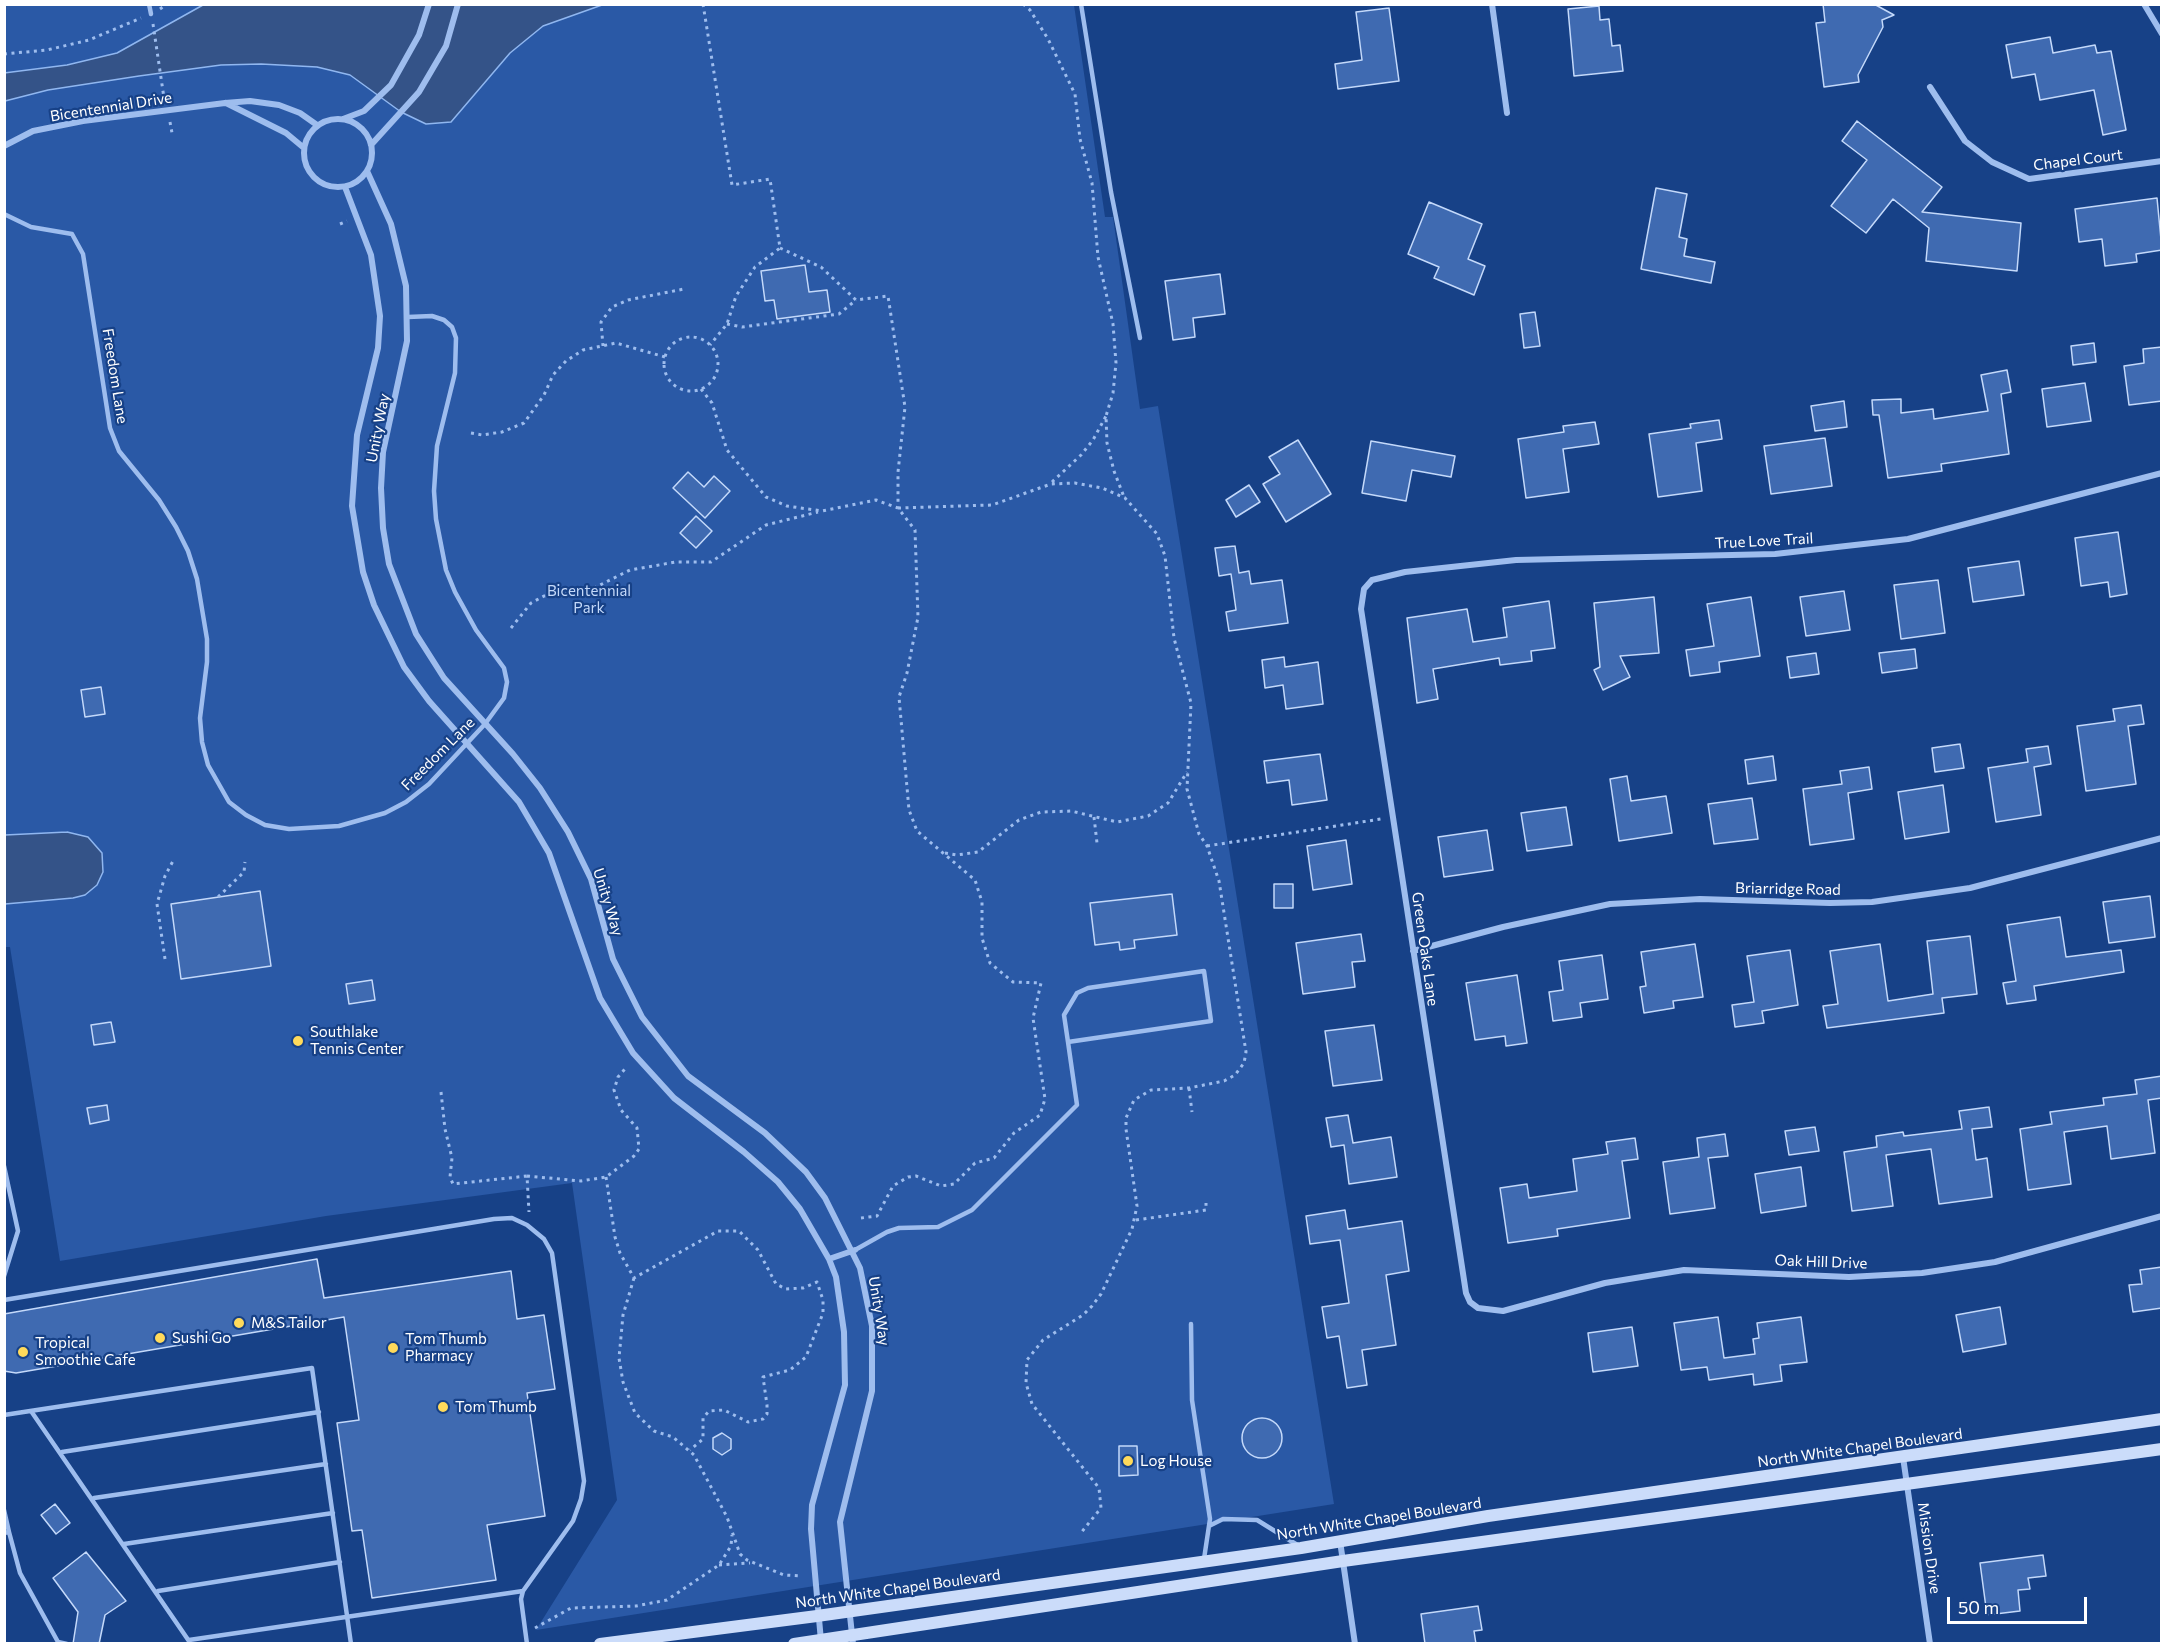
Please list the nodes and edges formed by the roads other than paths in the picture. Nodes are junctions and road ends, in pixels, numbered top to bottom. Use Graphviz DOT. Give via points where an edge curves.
graph roads {
  1 [pos="149,4"];
  2 [pos="429,4"];
  3 [pos="458,4"];
  4 [pos="1081,4"];
  5 [pos="1492,4"];
  6 [pos="2144,4"];
  7 [pos="151,14"];
  8 [pos="2162,34"];
  9 [pos="1930,87"];
  10 [pos="225,103"];
  11 [pos="1507,113"];
  12 [pos="343,119"];
  13 [pos="317,125"];
  14 [pos="371,145"];
  15 [pos="4,147"];
  16 [pos="304,148"];
  17 [pos="2162,161"];
  18 [pos="367,171"];
  19 [pos="345,187"];
  20 [pos="4,214"];
  21 [pos="408,317"];
  22 [pos="1140,338"];
  23 [pos="2162,473"];
  24 [pos="1364,589"];
  25 [pos="485,724"];
  26 [pos="467,743"];
  27 [pos="2162,838"];
  28 [pos="1413,951"];
  29 [pos="1068,1042"];
  30 [pos="4,1166"];
  31 [pos="2162,1216"];
  32 [pos="854,1251"];
  33 [pos="829,1259"];
  34 [pos="4,1276"];
  35 [pos="4,1300"];
  36 [pos="1478,1308"];
  37 [pos="1191,1324"];
  38 [pos="31,1411"];
  39 [pos="319,1412"];
  40 [pos="4,1415"];
  41 [pos="2162,1419"];
  42 [pos="2162,1449"];
  43 [pos="62,1452"];
  44 [pos="1903,1457"];
  45 [pos="326,1464"];
  46 [pos="1907,1484"];
  47 [pos="94,1498"];
  48 [pos="4,1510"];
  49 [pos="333,1514"];
  50 [pos="1209,1526"];
  51 [pos="7,1533"];
  52 [pos="1340,1541"];
  53 [pos="124,1544"];
  54 [pos="1301,1548"];
  55 [pos="1204,1561"];
  56 [pos="1343,1561"];
  57 [pos="340,1562"];
  58 [pos="158,1591"];
  59 [pos="523,1592"];
  60 [pos="849,1611"];
  61 [pos="817,1616"];
  62 [pos="347,1617"];
  63 [pos="853,1639"];
  64 [pos="190,1642"];
  65 [pos="821,1642"];
  66 [pos="67,1644"];
  67 [pos="351,1644"];
  68 [pos="527,1644"];
  69 [pos="600,1644"];
  70 [pos="794,1644"];
  71 [pos="1355,1644"];
  72 [pos="1930,1644"];
  1 -- 7 [label="lane"];
  2 -- 12 [label="street" via="414,45 391,85 364,111"];
  3 -- 14 [label="street" via="447,46 419,92"];
  4 -- 22 [label="lane" via="1111,192"];
  5 -- 11 [label="street"];
  6 -- 8 [label="street"];
  9 -- 17 [label="street, Chapel Court" via="1965,141 1992,162 2030,179"];
  10 -- 13 [label="street, Bicentennial Drive" via="279,105"];
  10 -- 15 [label="street, Bicentennial Drive" via="53,127 33,131"];
  10 -- 16 [label="street" via="286,133"];
  12 -- 13 [label="street"];
  12 -- 14 [label="street" via="361,128"];
  13 -- 16 [label="street" via="308,134"];
  14 -- 18 [label="street" via="372,159"];
  16 -- 19 [label="street" via="310,174 320,183"];
  18 -- 19 [label="street"];
  18 -- 21 [label="street, Unity Way" via="391,224"];
  19 -- 26 [label="street, Unity Way" via="371,255 380,316 378,348 357,435 354,472 352,506 363,572 404,667"];
  20 -- 26 [label="lane, Freedom Lane" via="31,228 72,234 83,255 110,428 119,451 176,527 196,579 207,639 200,718 202,742 208,765 229,802 265,825 339,826 364,820 406,802 429,784"];
  21 -- 25 [label="street, Unity Way" via="402,373 383,452 383,528 389,564 416,634 444,678"];
  21 -- 25 [label="lane, Freedom Lane" via="444,320 456,338 455,373 437,446 436,519 446,570 455,592 504,668 504,698"];
  23 -- 24 [label="street, True Love Trail" via="1908,539 1775,554 1516,560 1405,572 1372,580"];
  24 -- 28 [label="street, Green Oaks Lane" via="1361,609"];
  25 -- 26 [label="lane, Freedom Lane"];
  25 -- 32 [label="street, Unity Way" via="540,788 580,855 591,879 613,959 642,1017 688,1076 765,1133 806,1172"];
  26 -- 33 [label="street, Unity Way" via="519,802 549,853 600,998 633,1053 674,1098 778,1182 800,1209"];
  27 -- 28 [label="street, Briarridge Road" via="1959,890 1872,902 1701,899 1610,904"];
  28 -- 36 [label="street, Green Oaks Lane" via="1466,1293"];
  29 -- 29 [label="lane" via="1064,1014 1077,993 1088,988 1204,971 1211,1021"];
  29 -- 32 [label="lane" via="1077,1105 991,1193 955,1221 938,1227 899,1228"];
  30 -- 34 [label="lane" via="18,1231"];
  31 -- 36 [label="street, Oak Hill Drive" via="1995,1262 1922,1273 1849,1277 1684,1270 1605,1283 1503,1311"];
  32 -- 33 [label="street"];
  32 -- 60 [label="street, Unity Way" via="868,1297 874,1355 867,1420 840,1522"];
  33 -- 61 [label="street, Unity Way" via="836,1276 846,1359 840,1411 812,1505"];
  35 -- 59 [label="lane" via="494,1219 512,1218 529,1226 552,1253 584,1481 573,1521"];
  37 -- 50 [label="lane" via="1192,1400"];
  38 -- 39 [label="lane" via="312,1368"];
  38 -- 40 [label="lane"];
  38 -- 43 [label="lane"];
  39 -- 43 [label="lane"];
  39 -- 45 [label="lane"];
  41 -- 44 [label="main road, North White Chapel Boulevard"];
  42 -- 46 [label="main road"];
  43 -- 47 [label="lane"];
  44 -- 46 [label="street, Mission Drive"];
  44 -- 52 [label="main road, North White Chapel Boulevard"];
  45 -- 47 [label="lane"];
  45 -- 49 [label="lane"];
  46 -- 56 [label="main road"];
  46 -- 72 [label="street, Mission Drive"];
  47 -- 53 [label="lane"];
  48 -- 51 [label="lane"];
  49 -- 53 [label="lane"];
  49 -- 57 [label="lane"];
  50 -- 54 [label="lane" via="1223,1519 1257,1520"];
  50 -- 55 [label="lane"];
  51 -- 66 [label="lane" via="20,1573 58,1642"];
  52 -- 54 [label="main road, North White Chapel Boulevard"];
  52 -- 56 [label="street"];
  53 -- 58 [label="lane"];
  54 -- 55 [label="main road, North White Chapel Boulevard"];
  55 -- 60 [label="main road, North White Chapel Boulevard"];
  56 -- 63 [label="main road"];
  56 -- 71 [label="street"];
  57 -- 58 [label="lane"];
  57 -- 62 [label="lane"];
  58 -- 64 [label="lane"];
  59 -- 62 [label="lane"];
  59 -- 68 [label="lane" via="520,1599"];
  60 -- 61 [label="main road, North White Chapel Boulevard"];
  60 -- 63 [label="street, Unity Way"];
  61 -- 65 [label="street, Unity Way"];
  61 -- 69 [label="main road, North White Chapel Boulevard"];
  62 -- 64 [label="lane"];
  62 -- 67 [label="lane"];
  63 -- 65 [label="main road"];
  65 -- 70 [label="main road"];
}
